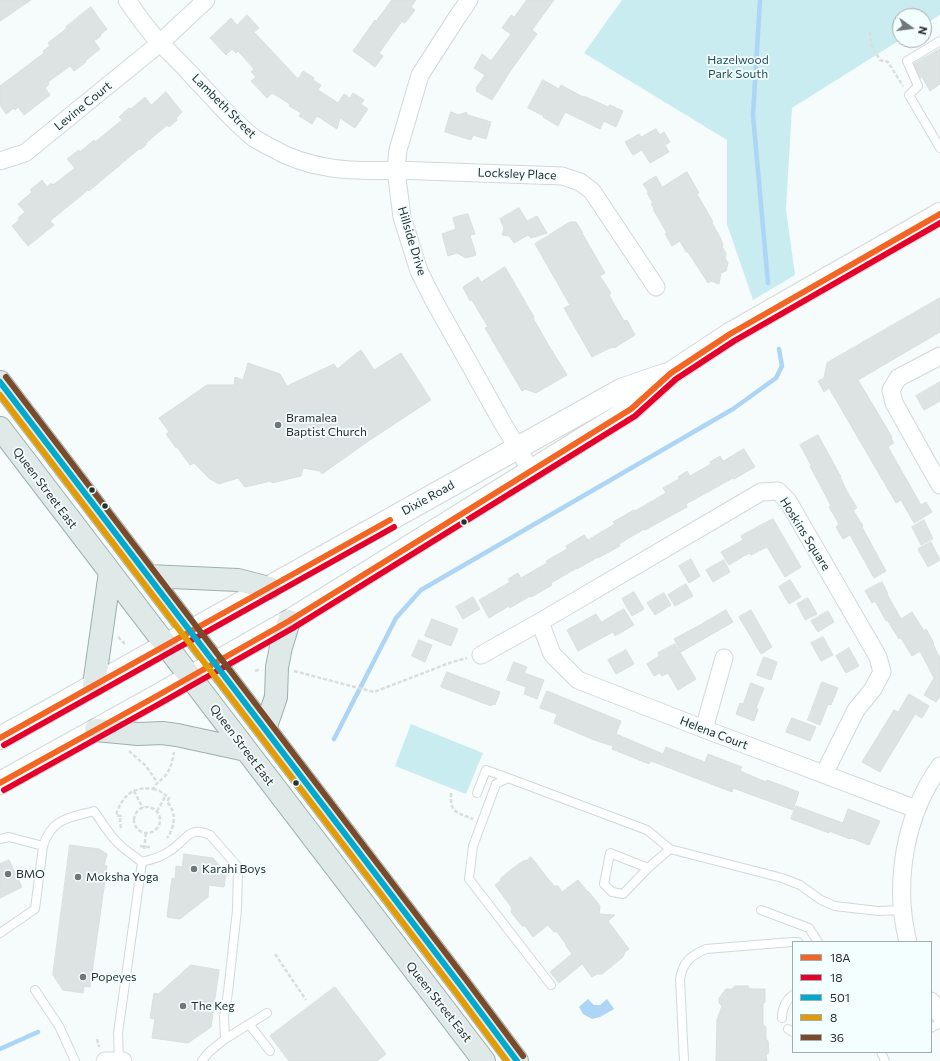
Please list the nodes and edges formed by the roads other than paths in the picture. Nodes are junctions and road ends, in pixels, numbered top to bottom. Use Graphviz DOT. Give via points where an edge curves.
graph roads {
  1 [pos="127,0"];
  2 [pos="206,0"];
  3 [pos="469,0"];
  4 [pos="940,41"];
  5 [pos="160,43"];
  6 [pos="940,148"];
  7 [pos="0,161"];
  8 [pos="396,170"];
  9 [pos="940,214"];
  10 [pos="656,287"];
  11 [pos="940,356"];
  12 [pos="671,373"];
  13 [pos="0,382"];
  14 [pos="2,436"];
  15 [pos="518,448"];
  16 [pos="532,471"];
  17 [pos="940,485"];
  18 [pos="110,572"];
  19 [pos="148,576"];
  20 [pos="269,588"];
  21 [pos="289,621"];
  22 [pos="540,622"];
  23 [pos="190,631"];
  24 [pos="166,645"];
  25 [pos="481,655"];
  26 [pos="724,658"];
  27 [pos="215,664"];
  28 [pos="190,677"];
  29 [pos="94,685"];
  30 [pos="265,729"];
  31 [pos="704,729"];
  32 [pos="96,730"];
  33 [pos="0,738"];
  34 [pos="246,750"];
  35 [pos="940,766"];
  36 [pos="824,774"];
  37 [pos="508,778"];
  38 [pos="0,782"];
  39 [pos="477,793"];
  40 [pos="916,810"];
  41 [pos="0,839"];
  42 [pos="43,846"];
  43 [pos="670,850"];
  44 [pos="142,862"];
  45 [pos="648,868"];
  46 [pos="761,910"];
  47 [pos="903,910"];
  48 [pos="0,933"];
  49 [pos="817,941"];
  50 [pos="908,941"];
  51 [pos="792,942"];
  52 [pos="551,985"];
  53 [pos="35,990"];
  54 [pos="792,997"];
  55 [pos="932,1003"];
  56 [pos="267,1013"];
  57 [pos="940,1015"];
  58 [pos="782,1018"];
  59 [pos="249,1024"];
  60 [pos="225,1039"];
  61 [pos="270,1051"];
  62 [pos="102,1054"];
  63 [pos="75,1061"];
  64 [pos="119,1061"];
  65 [pos="123,1061"];
  66 [pos="202,1061"];
  67 [pos="484,1061"];
  68 [pos="517,1061"];
  69 [pos="684,1061"];
  1 -- 5 [label="street, Lambeth Street"];
  2 -- 5 [label="street, Levine Court"];
  3 -- 8 [label="street, Hillside Drive" via="420,75 398,150"];
  4 -- 6 [label="lane" via="907,61 918,86 909,95"];
  5 -- 7 [label="street, Levine Court" via="25,153"];
  5 -- 8 [label="street, Lambeth Street" via="234,120 254,138 279,152 305,162 339,170"];
  8 -- 10 [label="street, Locksley Place" via="562,176 580,182 592,191"];
  8 -- 15 [label="street, Hillside Drive" via="402,217 419,270 433,300"];
  9 -- 12 [label="main road, Dixie Road" via="730,334"];
  11 -- 17 [label="street" via="898,378 890,390 894,403"];
  12 -- 15 [label="main road, Dixie Road" via="620,390"];
  12 -- 16 [label="main road, Dixie Road" via="631,410"];
  13 -- 19 [label="main road"];
  14 -- 18 [label="main road, Queen Street East"];
  15 -- 16 [label="street, Hillside Drive"];
  15 -- 20 [label="main road, Dixie Road"];
  16 -- 21 [label="main road, Dixie Road"];
  18 -- 24 [label="main road, Queen Street East"];
  18 -- 29 [label="main road"];
  19 -- 20 [label="main road" via="238,580"];
  19 -- 23 [label="main road"];
  20 -- 23 [label="main road, Dixie Road"];
  21 -- 27 [label="main road, Dixie Road"];
  21 -- 30 [label="main road" via="277,667 276,697"];
  22 -- 25 [label="street"];
  22 -- 31 [label="street, Helena Court" via="552,654 578,680"];
  22 -- 36 [label="street, Hoskins Square" via="761,492 778,491 788,501 878,657 882,672 873,689 856,710"];
  23 -- 24 [label="main road, Dixie Road"];
  23 -- 27 [label="main road"];
  24 -- 28 [label="main road, Queen Street East"];
  24 -- 29 [label="main road, Dixie Road"];
  26 -- 31 [label="street"];
  27 -- 28 [label="main road, Dixie Road"];
  27 -- 30 [label="main road"];
  28 -- 32 [label="main road, Dixie Road"];
  28 -- 34 [label="main road, Queen Street East"];
  29 -- 33 [label="main road, Dixie Road"];
  30 -- 68 [label="main road"];
  31 -- 36 [label="street, Helena Court"];
  32 -- 34 [label="main road" via="138,734 162,733"];
  32 -- 38 [label="main road, Dixie Road"];
  34 -- 67 [label="main road, Queen Street East"];
  35 -- 40 [label="street"];
  36 -- 40 [label="street, Helena Court"];
  37 -- 39 [label="lane" via="486,770"];
  37 -- 43 [label="lane" via="647,830"];
  37 -- 52 [label="lane" via="496,784 481,822 473,846 469,879"];
  40 -- 47 [label="street" via="908,837 902,874"];
  41 -- 42 [label="lane" via="9,838"];
  42 -- 44 [label="lane" via="52,827 60,821 94,810 118,844"];
  42 -- 48 [label="lane" via="35,909"];
  43 -- 45 [label="lane"];
  43 -- 47 [label="lane" via="782,878 800,885 821,900 835,906 878,911"];
  44 -- 60 [label="lane" via="158,858 191,833 204,832 210,835 238,867 237,910 224,1017"];
  44 -- 64 [label="lane" via="118,1033"];
  45 -- 45 [label="lane" via="623,894 612,892 604,884 610,853"];
  46 -- 49 [label="lane" via="809,928"];
  47 -- 50 [label="street"];
  51 -- 69 [label="lane" via="706,949 686,962 680,979"];
  53 -- 63 [label="lane" via="60,1026"];
  54 -- 58 [label="lane" via="784,1005"];
  55 -- 57 [label="street"];
  56 -- 59 [label="lane"];
  59 -- 60 [label="lane"];
  59 -- 61 [label="lane"];
  60 -- 66 [label="lane"];
  62 -- 64 [label="street"];
  64 -- 65 [label="street"];
}
